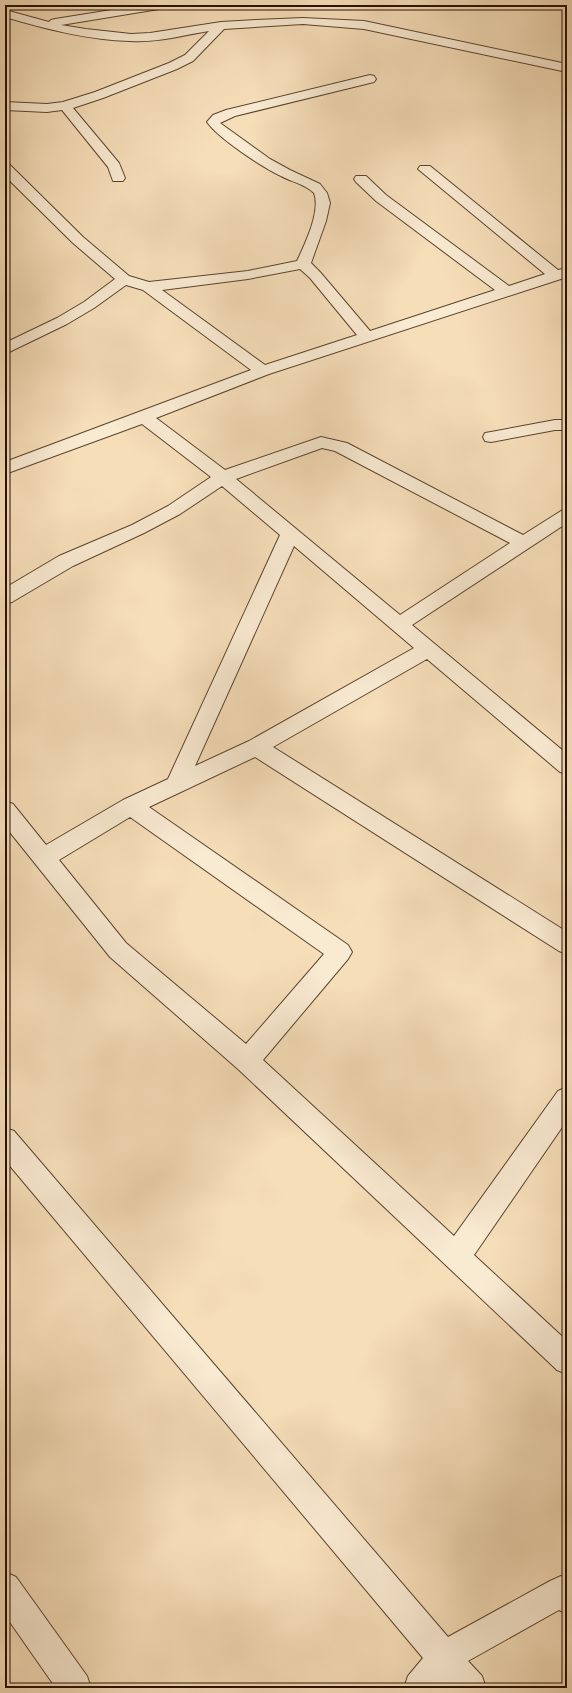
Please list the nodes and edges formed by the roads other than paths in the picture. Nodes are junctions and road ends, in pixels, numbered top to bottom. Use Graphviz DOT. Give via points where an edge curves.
graph roads {
  1 [pos="165,5"];
  2 [pos="5,13"];
  3 [pos="42,24"];
  4 [pos="221,26"];
  5 [pos="567,68"];
  6 [pos="370,79"];
  7 [pos="6,105"];
  8 [pos="65,106"];
  9 [pos="5,168"];
  10 [pos="425,169"];
  11 [pos="118,178"];
  12 [pos="361,179"];
  13 [pos="304,264"];
  14 [pos="561,273"];
  15 [pos="124,279"];
  16 [pos="148,287"];
  17 [pos="507,292"];
  18 [pos="367,337"];
  19 [pos="5,349"];
  20 [pos="264,371"];
  21 [pos="144,417"];
  22 [pos="567,425"];
  23 [pos="491,437"];
  24 [pos="5,468"];
  25 [pos="223,477"];
  26 [pos="567,515"];
  27 [pos="290,534"];
  28 [pos="524,543"];
  29 [pos="5,597"];
  30 [pos="400,624"];
  31 [pos="428,649"];
  32 [pos="256,747"];
  33 [pos="567,766"];
  34 [pos="176,785"];
  35 [pos="131,806"];
  36 [pos="5,810"];
  37 [pos="43,858"];
  38 [pos="567,944"];
  39 [pos="247,1061"];
  40 [pos="567,1099"];
  41 [pos="5,1140"];
  42 [pos="456,1257"];
  43 [pos="567,1360"];
  44 [pos="5,1588"];
  45 [pos="567,1598"];
  46 [pos="444,1657"];
  47 [pos="75,1688"];
  48 [pos="420,1688"];
  49 [pos="470,1688"];
  1 -- 3 [label="street"];
  2 -- 3 [label="street"];
  3 -- 4 [label="street" via="86,33 131,38"];
  4 -- 5 [label="street" via="303,16 364,25"];
  4 -- 8 [label="street" via="189,58 99,95"];
  6 -- 13 [label="street" via="231,113 213,122 274,166 318,189 323,205"];
  7 -- 8 [label="street" via="34,108"];
  8 -- 11 [label="street" via="114,166"];
  9 -- 15 [label="street" via="78,240"];
  10 -- 14 [label="street"];
  12 -- 17 [label="street" via="381,198"];
  13 -- 16 [label="street" via="248,275"];
  13 -- 18 [label="street"];
  14 -- 17 [label="street"];
  15 -- 16 [label="street"];
  15 -- 19 [label="street" via="62,322"];
  16 -- 20 [label="street"];
  17 -- 18 [label="street"];
  18 -- 20 [label="street"];
  20 -- 21 [label="street"];
  21 -- 24 [label="street"];
  21 -- 25 [label="street"];
  22 -- 23 [label="street"];
  25 -- 27 [label="street"];
  25 -- 28 [label="street" via="321,442 341,447"];
  25 -- 29 [label="street" via="174,510 66,561"];
  26 -- 28 [label="street"];
  27 -- 30 [label="street"];
  27 -- 34 [label="street"];
  28 -- 30 [label="street"];
  30 -- 31 [label="street"];
  31 -- 32 [label="street"];
  31 -- 33 [label="street"];
  32 -- 34 [label="street"];
  32 -- 38 [label="street"];
  34 -- 35 [label="street"];
  35 -- 37 [label="street"];
  35 -- 39 [label="street" via="340,952"];
  36 -- 37 [label="street"];
  37 -- 39 [label="street" via="118,950"];
  39 -- 42 [label="street"];
  40 -- 42 [label="street"];
  41 -- 46 [label="street"];
  42 -- 43 [label="street"];
  44 -- 47 [label="street"];
  45 -- 46 [label="street" via="561,1592"];
  46 -- 48 [label="street"];
  46 -- 49 [label="street"];
}
